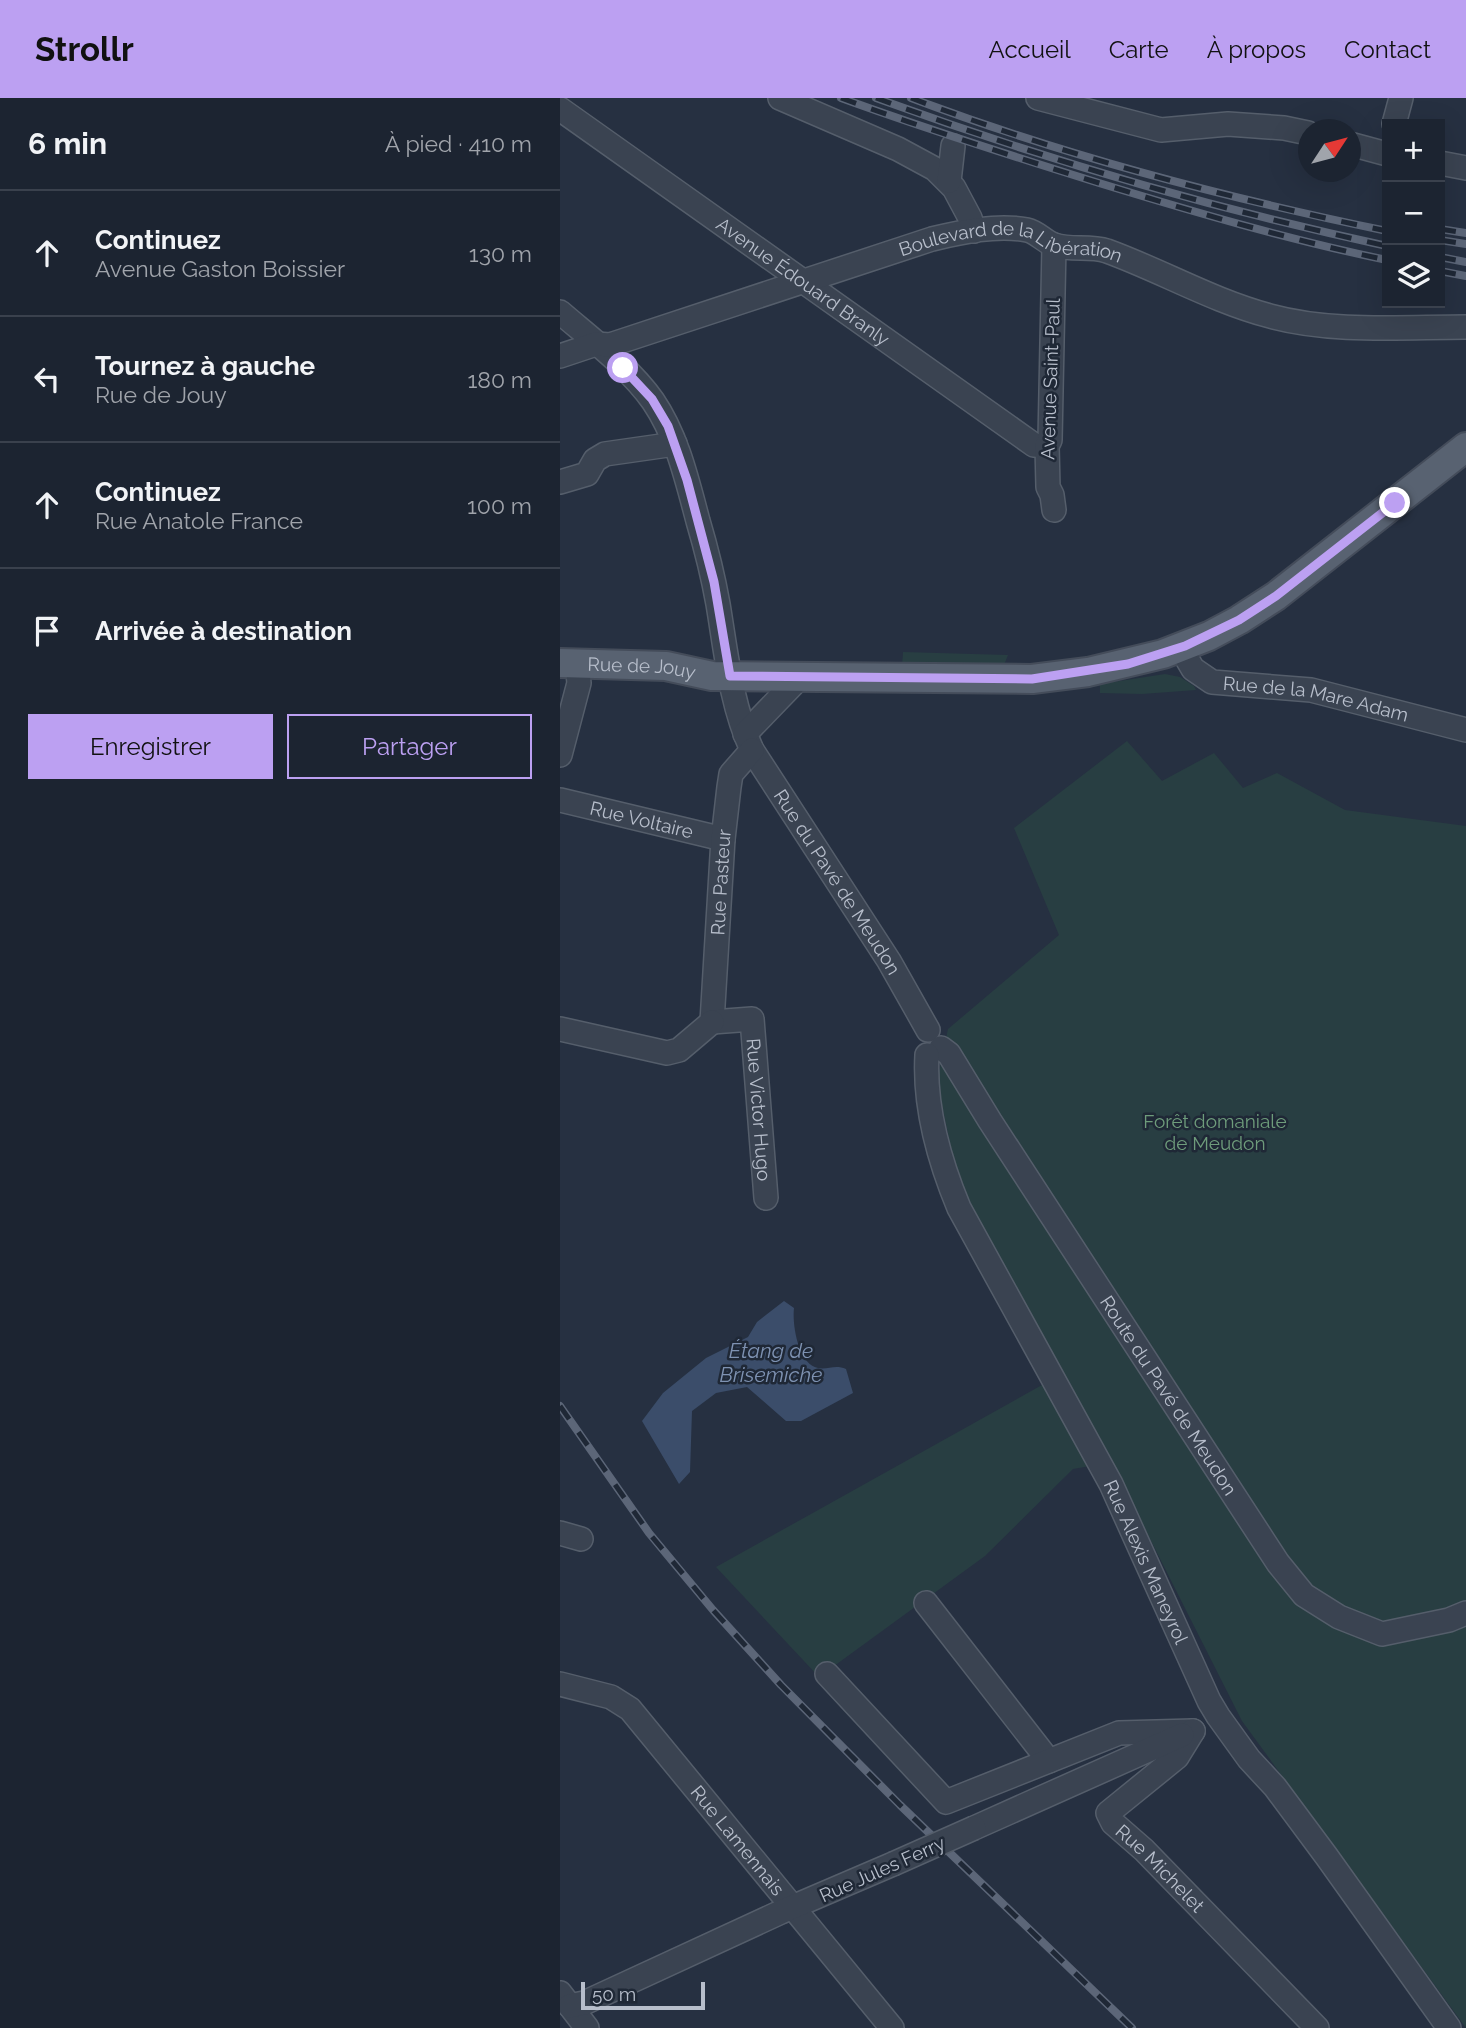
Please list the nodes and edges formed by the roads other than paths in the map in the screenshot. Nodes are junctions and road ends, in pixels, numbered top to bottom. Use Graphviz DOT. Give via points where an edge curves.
graph roads {
  1 [pos="780,98"];
  2 [pos="1038,98"];
  3 [pos="1401,98"];
  4 [pos="560,110"];
  5 [pos="1395,119"];
  6 [pos="1298,131"];
  7 [pos="953,146"];
  8 [pos="1361,146"];
  9 [pos="1382,151"];
  10 [pos="1445,164"];
  11 [pos="1466,168"];
  12 [pos="949,181"];
  13 [pos="974,230"];
  14 [pos="1054,246"];
  15 [pos="803,280"];
  16 [pos="560,312"];
  17 [pos="1466,327"];
  18 [pos="596,344"];
  19 [pos="560,356"];
  20 [pos="675,444"];
  21 [pos="1047,446"];
  22 [pos="1466,447"];
  23 [pos="560,482"];
  24 [pos="1054,510"];
  25 [pos="1180,648"];
  26 [pos="568,663"];
  27 [pos="730,676"];
  28 [pos="800,677"];
  29 [pos="1466,730"];
  30 [pos="748,742"];
  31 [pos="560,755"];
  32 [pos="560,800"];
  33 [pos="723,839"];
  34 [pos="712,1022"];
  35 [pos="560,1029"];
  36 [pos="932,1044"];
  37 [pos="766,1198"];
  38 [pos="926,1603"];
  39 [pos="1466,1613"];
  40 [pos="827,1674"];
  41 [pos="560,1684"];
  42 [pos="1218,1716"];
  43 [pos="1193,1731"];
  44 [pos="1049,1761"];
  45 [pos="793,1908"];
  46 [pos="565,1999"];
  47 [pos="587,2028"];
  48 [pos="892,2028"];
  49 [pos="1317,2028"];
  50 [pos="1449,2028"];
  1 -- 12 [label="street" via="916,157"];
  2 -- 6 [label="street" via="1161,130 1228,124"];
  3 -- 5 [label="street"];
  4 -- 15 [label="street, Avenue Édouard Branly"];
  7 -- 12 [label="street"];
  8 -- 9 [label="street"];
  10 -- 11 [label="street"];
  12 -- 13 [label="street"];
  13 -- 14 [label="street, Boulevard de la Libération" via="1030,230"];
  13 -- 15 [label="street, Boulevard de la Libération"];
  14 -- 17 [label="street, Boulevard de la Libération" via="1105,251 1271,317 1340,325"];
  14 -- 21 [label="street, Avenue Saint-Paul"];
  15 -- 18 [label="street, Boulevard de la Libération" via="610,345"];
  15 -- 21 [label="street, Avenue Édouard Branly" via="1034,445"];
  16 -- 18 [label="street, Rue du Pavé de Meudon"];
  18 -- 19 [label="street, Boulevard de la Libération"];
  18 -- 20 [label="street, Rue du Pavé de Meudon" via="652,399"];
  20 -- 23 [label="street" via="605,453 587,474"];
  20 -- 27 [label="street, Rue du Pavé de Meudon" via="714,582"];
  21 -- 24 [label="street, Avenue Saint-Paul"];
  22 -- 25 [label="main road, Rue de Jouy" via="1276,596"];
  25 -- 28 [label="main road, Rue de Jouy" via="1128,664 1032,679"];
  25 -- 29 [label="street, Rue de la Mare Adam" via="1193,669 1212,682 1311,690"];
  26 -- 27 [label="main road, Rue de Jouy" via="666,667"];
  26 -- 31 [label="street" via="579,683"];
  27 -- 28 [label="main road, Rue de Jouy"];
  27 -- 30 [label="street, Rue du Pavé de Meudon"];
  28 -- 30 [label="street"];
  30 -- 33 [label="street, Rue Pasteur" via="731,774"];
  30 -- 36 [label="street, Rue du Pavé de Meudon" via="890,961"];
  32 -- 33 [label="street, Rue Voltaire"];
  33 -- 34 [label="street, Rue Pasteur"];
  34 -- 35 [label="street" via="679,1050 667,1053"];
  34 -- 37 [label="street, Rue Victor Hugo" via="752,1019"];
  36 -- 39 [label="street, Route du Pavé de Meudon" via="949,1054 1278,1563 1304,1595 1339,1617 1382,1634"];
  36 -- 42 [label="street, Rue Alexis Maneyrol" via="926,1079 937,1146 959,1208 1111,1484"];
  38 -- 44 [label="street"];
  40 -- 44 [label="street" via="946,1802"];
  41 -- 45 [label="street, Rue Lamennais" via="611,1697 630,1709"];
  42 -- 43 [label="street, Rue Michelet"];
  42 -- 50 [label="street, Rue Alexis Maneyrol"];
  43 -- 44 [label="street" via="1119,1732"];
  43 -- 45 [label="street, Rue Jules Ferry, bridge"];
  43 -- 49 [label="street, Rue Michelet" via="1177,1757 1108,1813"];
  45 -- 46 [label="street, Rue Jules Ferry" via="584,2003"];
  45 -- 48 [label="street, Rue Lamennais"];
  46 -- 47 [label="street"];
}
